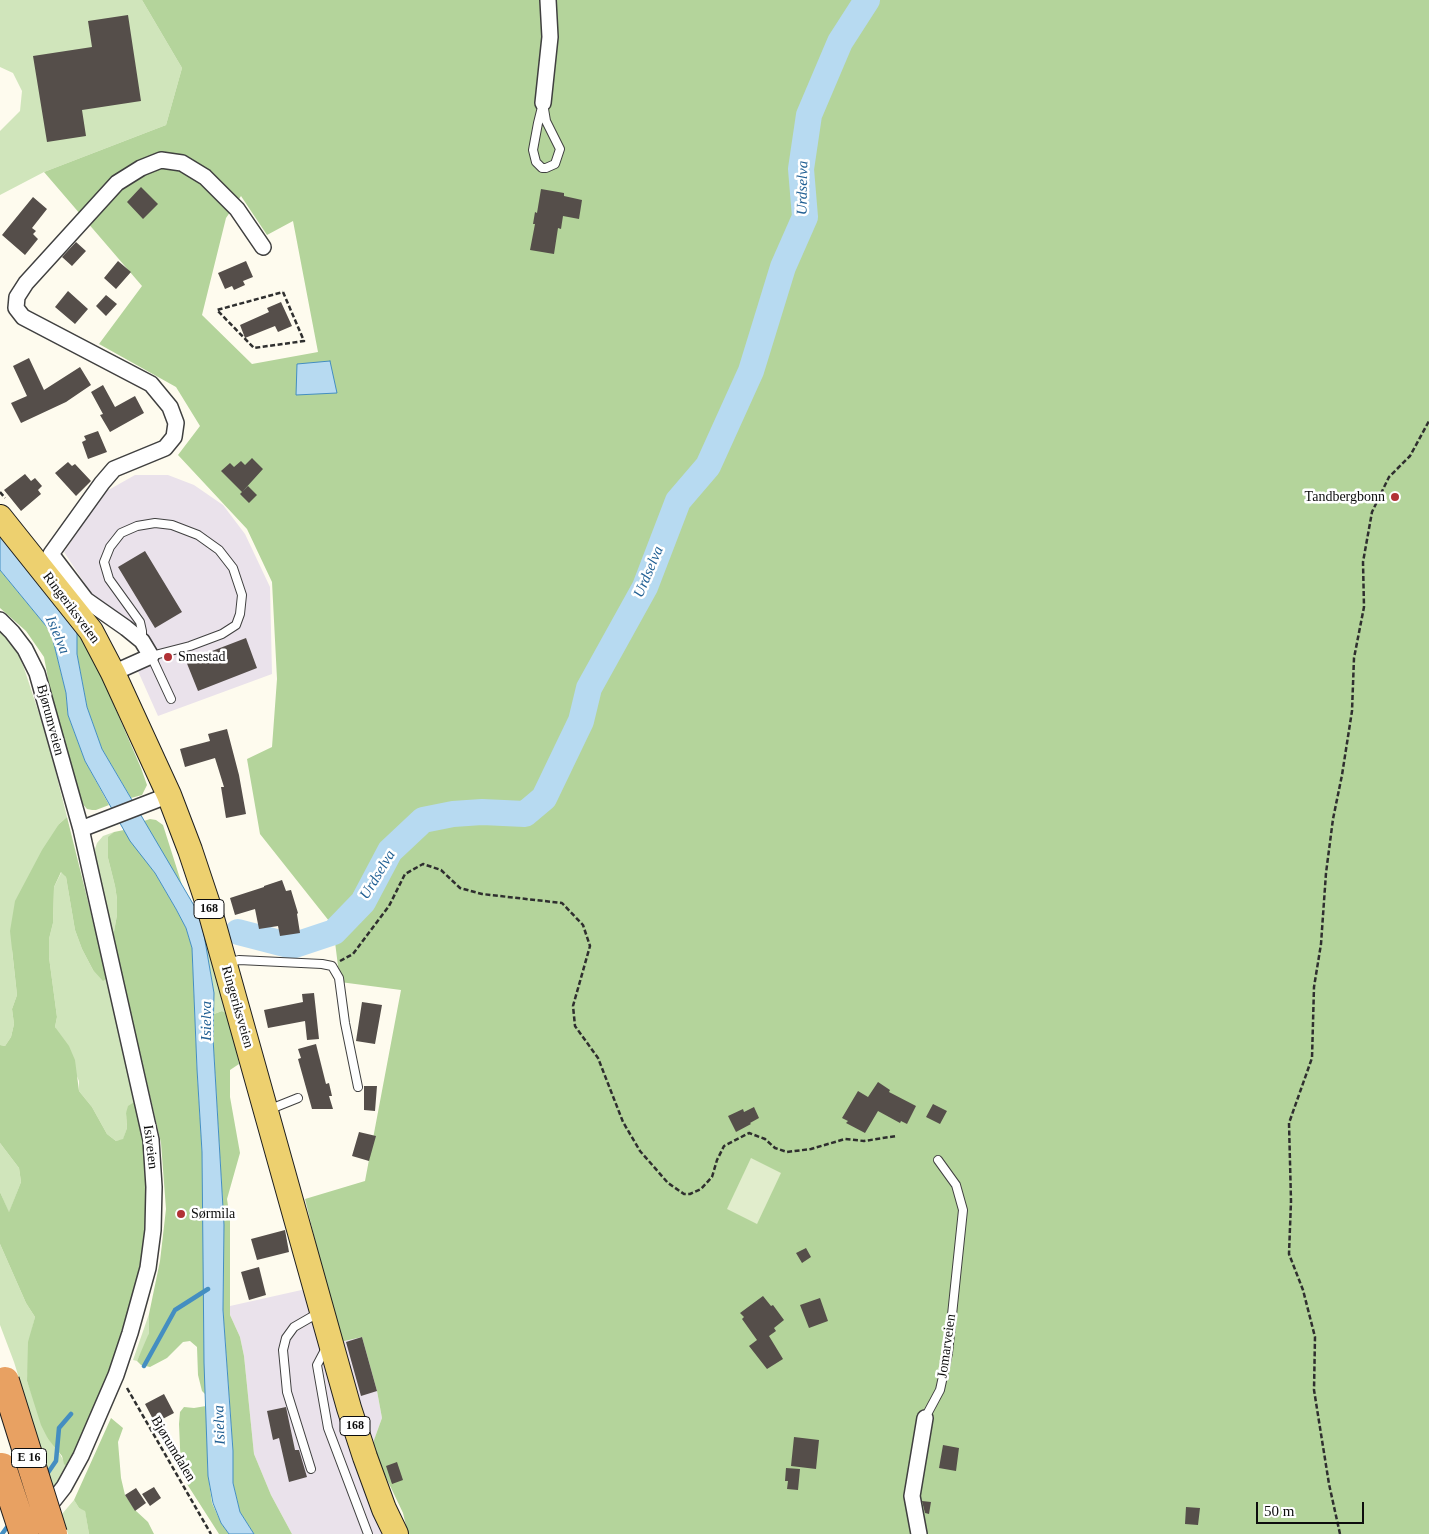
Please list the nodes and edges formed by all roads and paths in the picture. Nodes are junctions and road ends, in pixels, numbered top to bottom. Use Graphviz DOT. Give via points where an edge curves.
graph roads {
  1 [pos="548,0"];
  2 [pos="543,103"];
  3 [pos="263,247"];
  4 [pos="283,292"];
  5 [pos="1429,421"];
  6 [pos="0,517"];
  7 [pos="0,620"];
  8 [pos="142,641"];
  9 [pos="151,656"];
  10 [pos="114,673"];
  11 [pos="171,699"];
  12 [pos="169,795"];
  13 [pos="81,829"];
  14 [pos="225,963"];
  15 [pos="332,966"];
  16 [pos="358,1087"];
  17 [pos="298,1098"];
  18 [pos="266,1110"];
  19 [pos="896,1136"];
  20 [pos="938,1160"];
  21 [pos="322,1311"];
  22 [pos="330,1342"];
  23 [pos="116,1375"];
  24 [pos="5,1381"];
  25 [pos="926,1418"];
  26 [pos="2,1467"];
  27 [pos="311,1469"];
  28 [pos="23,1534"];
  29 [pos="53,1534"];
  30 [pos="210,1534"];
  31 [pos="368,1534"];
  32 [pos="396,1534"];
  33 [pos="919,1534"];
  34 [pos="1340,1534"];
  1 -- 2 [label="street" via="550,37"];
  2 -- 2 [label="lane" via="533,150 536,162 546,168 555,164 560,148 546,121"];
  3 -- 8 [label="street, Ringeriksveien" via="237,209 205,177 182,163 160,160 117,183 17,297 16,308 23,317 151,384 170,407 176,423 174,437 165,448 114,469 51,554 86,600"];
  4 -- 4 [label="path" via="304,341 254,348 217,310"];
  5 -- 34 [label="path" via="1410,456 1389,477 1372,512 1364,562 1364,607 1354,658 1352,711 1326,874 1314,987 1312,1058 1288,1123 1289,1254 1303,1290 1315,1337 1314,1390 1328,1484"];
  6 -- 10 [label="main road, Ringeriksveien / 168" via="86,625"];
  7 -- 13 [label="street, Bjørumveien" via="24,648 37,673"];
  8 -- 9 [label="street, Ringeriksveien"];
  8 -- 9 [label="lane" via="140,622 109,579 104,562 121,533 155,523 172,525 205,540 219,550 233,568 242,595 240,614 236,625 222,634"];
  9 -- 10 [label="street"];
  9 -- 11 [label="lane"];
  10 -- 12 [label="main road, Ringeriksveien / 168"];
  12 -- 13 [label="street"];
  12 -- 14 [label="main road, Ringeriksveien / 168" via="190,850"];
  13 -- 23 [label="street, Isiveien" via="151,1140 154,1187 148,1268"];
  14 -- 15 [label="lane" via="238,960"];
  14 -- 18 [label="main road, Ringeriksveien / 168"];
  15 -- 16 [label="lane" via="339,978 344,1023"];
  15 -- 19 [label="path" via="353,954 389,906 405,874 422,864 441,870 460,888 482,894 562,902 583,925 590,946 573,1006 575,1026 598,1058 623,1122 640,1151 668,1183 684,1194 701,1189 712,1177 724,1146 749,1133 787,1152 845,1139 864,1141"];
  17 -- 18 [label="lane"];
  18 -- 21 [label="main road, Ringeriksveien / 168"];
  20 -- 25 [label="lane, Jomarveien" via="956,1185 963,1210 948,1353 940,1390"];
  21 -- 22 [label="main road, Ringeriksveien / 168"];
  21 -- 27 [label="lane" via="294,1327 283,1350 286,1392"];
  22 -- 31 [label="lane" via="317,1366 328,1428"];
  22 -- 32 [label="main road, Ringeriksveien / 168" via="364,1457"];
  23 -- 28 [label="street, Isiveien" via="64,1487"];
  23 -- 30 [label="path, Bjørumdalen" via="125,1384"];
  24 -- 29 [label="highway, E 16, bridge"];
  25 -- 33 [label="street, Jomarveien" via="912,1496"];
  26 -- 28 [label="highway, E 16, bridge"];
}
